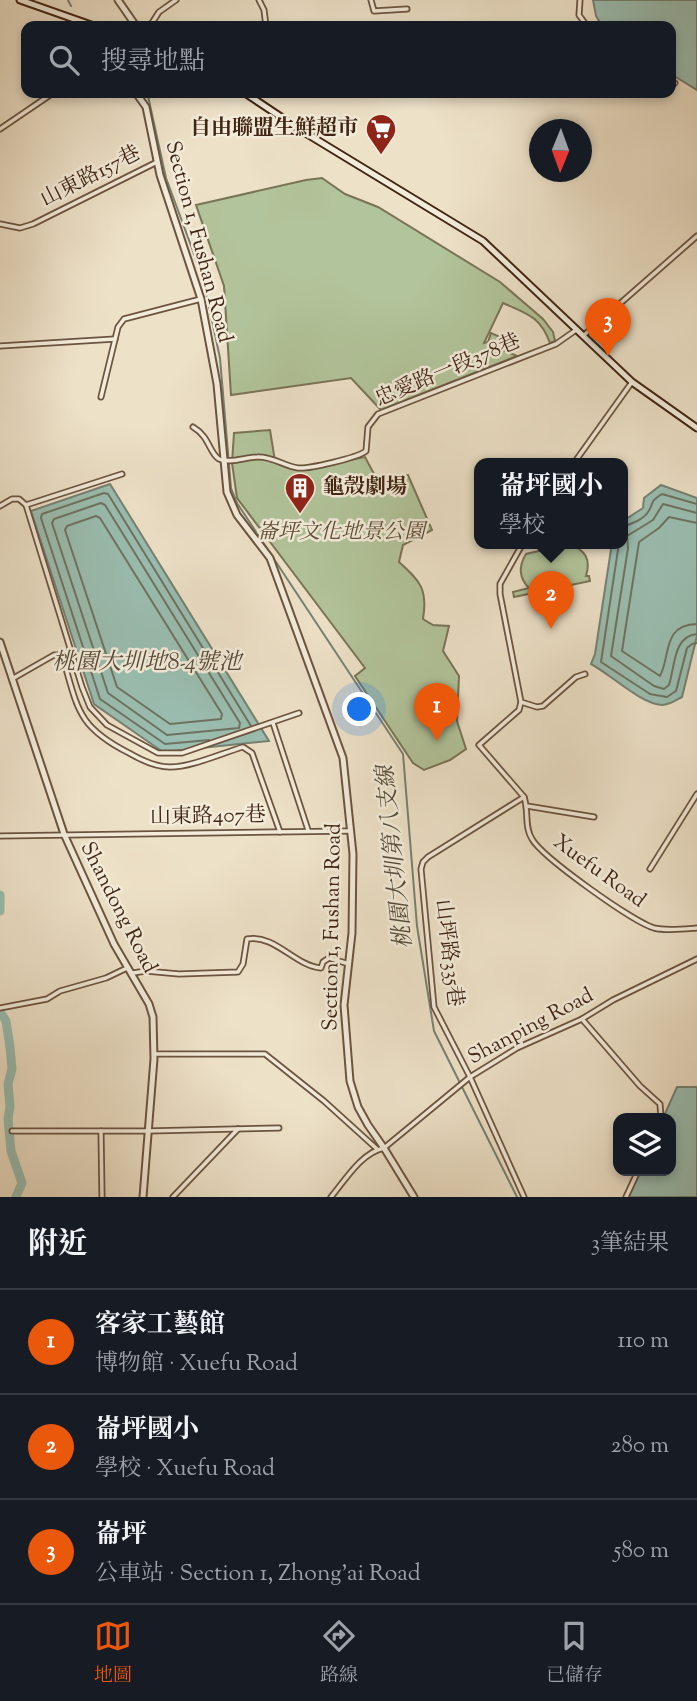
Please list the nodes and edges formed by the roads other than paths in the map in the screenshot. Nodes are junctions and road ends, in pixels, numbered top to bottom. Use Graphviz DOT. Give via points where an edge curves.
graph roads {
  1 [pos="20,0"];
  2 [pos="118,0"];
  3 [pos="176,0"];
  4 [pos="259,0"];
  5 [pos="372,0"];
  6 [pos="580,0"];
  7 [pos="407,9"];
  8 [pos="80,21"];
  9 [pos="133,21"];
  10 [pos="153,21"];
  11 [pos="265,21"];
  12 [pos="583,21"];
  13 [pos="46,98"];
  14 [pos="140,98"];
  15 [pos="252,98"];
  16 [pos="0,129"];
  17 [pos="157,162"];
  18 [pos="0,224"];
  19 [pos="697,236"];
  20 [pos="201,299"];
  21 [pos="576,330"];
  22 [pos="583,336"];
  23 [pos="115,339"];
  24 [pos="0,346"];
  25 [pos="632,382"];
  26 [pos="101,397"];
  27 [pos="193,426"];
  28 [pos="697,428"];
  29 [pos="578,458"];
  30 [pos="228,460"];
  31 [pos="122,474"];
  32 [pos="26,505"];
  33 [pos="0,506"];
  34 [pos="520,549"];
  35 [pos="0,642"];
  36 [pos="585,674"];
  37 [pos="12,679"];
  38 [pos="522,702"];
  39 [pos="299,713"];
  40 [pos="273,723"];
  41 [pos="697,794"];
  42 [pos="524,797"];
  43 [pos="527,806"];
  44 [pos="594,817"];
  45 [pos="308,830"];
  46 [pos="352,831"];
  47 [pos="280,832"];
  48 [pos="64,834"];
  49 [pos="0,836"];
  50 [pos="650,869"];
  51 [pos="697,928"];
  52 [pos="697,959"];
  53 [pos="349,964"];
  54 [pos="129,967"];
  55 [pos="133,973"];
  56 [pos="1,1008"];
  57 [pos="582,1018"];
  58 [pos="154,1054"];
  59 [pos="470,1077"];
  60 [pos="661,1113"];
  61 [pos="240,1128"];
  62 [pos="279,1128"];
  63 [pos="12,1131"];
  64 [pos="101,1131"];
  65 [pos="148,1131"];
  66 [pos="384,1148"];
  67 [pos="377,1149"];
  68 [pos="636,1176"];
  69 [pos="102,1197"];
  70 [pos="143,1197"];
  71 [pos="173,1197"];
  72 [pos="331,1197"];
  73 [pos="414,1197"];
  74 [pos="524,1197"];
  75 [pos="626,1197"];
  1 -- 8 [label="street"];
  2 -- 9 [label="street"];
  3 -- 10 [label="street"];
  4 -- 11 [label="street"];
  5 -- 7 [label="street" via="374,12"];
  6 -- 12 [label="street"];
  13 -- 16 [label="street"];
  14 -- 17 [label="street, Section 1, Fushan Road" via="146,107"];
  15 -- 21 [label="street" via="483,241"];
  17 -- 18 [label="street, 山東路157巷" via="33,224 20,228"];
  17 -- 20 [label="street, Section 1, Fushan Road"];
  19 -- 22 [label="street"];
  20 -- 23 [label="street" via="124,319"];
  20 -- 30 [label="street, Section 1, Fushan Road"];
  21 -- 22 [label="street"];
  21 -- 30 [label="street, 忠愛路一段378巷" via="556,344 378,414 368,427 366,451 361,454 299,468 260,456"];
  22 -- 25 [label="street"];
  23 -- 24 [label="street"];
  23 -- 26 [label="street"];
  25 -- 28 [label="street"];
  25 -- 29 [label="street"];
  27 -- 30 [label="street" via="205,434 216,456"];
  30 -- 46 [label="street, Section 1, Fushan Road" via="226,492 270,558 343,758"];
  31 -- 32 [label="street"];
  32 -- 33 [label="street" via="12,499"];
  32 -- 40 [label="street" via="82,687 90,707 107,725 158,753 182,753"];
  34 -- 38 [label="street" via="500,583 500,594"];
  35 -- 37 [label="street, Shandong Road"];
  36 -- 38 [label="street" via="543,706"];
  37 -- 47 [label="street" via="62,655 76,705 90,728 149,764 170,768 243,747 252,753"];
  37 -- 48 [label="street, Shandong Road"];
  38 -- 42 [label="street, Xuefu Road" via="519,710 479,745"];
  39 -- 40 [label="street"];
  40 -- 45 [label="street"];
  41 -- 50 [label="street"];
  42 -- 43 [label="street, Xuefu Road"];
  42 -- 59 [label="street, 山坪路335巷" via="428,858 421,869 434,1007"];
  43 -- 44 [label="street"];
  43 -- 51 [label="street, Xuefu Road" via="528,833 536,846 601,898 653,928"];
  45 -- 46 [label="street, 山東路407巷"];
  45 -- 47 [label="street, 山東路407巷"];
  46 -- 53 [label="street, Section 1, Fushan Road"];
  47 -- 48 [label="street, 山東路407巷"];
  48 -- 49 [label="street, 山東路407巷"];
  48 -- 54 [label="street, Shandong Road"];
  52 -- 57 [label="street, Shanping Road"];
  53 -- 55 [label="street" via="329,958 321,968 313,967 254,938 247,939 238,972"];
  53 -- 66 [label="street, Section 1, Fushan Road" via="344,1005 350,1081 358,1107"];
  54 -- 55 [label="street, Shandong Road"];
  54 -- 56 [label="street" via="47,999"];
  55 -- 58 [label="street, Shandong Road" via="153,1017"];
  57 -- 59 [label="street, Shanping Road" via="517,1048"];
  57 -- 60 [label="street" via="660,1104"];
  58 -- 65 [label="street, Shandong Road"];
  58 -- 67 [label="street" via="265,1054"];
  59 -- 66 [label="street, Shanping Road"];
  59 -- 74 [label="street"];
  61 -- 62 [label="street"];
  61 -- 65 [label="street"];
  61 -- 71 [label="street"];
  63 -- 64 [label="street"];
  64 -- 65 [label="street"];
  64 -- 69 [label="street"];
  65 -- 70 [label="street, Shandong Road"];
  66 -- 67 [label="street"];
  66 -- 73 [label="street, Section 1, Fushan Road"];
  67 -- 72 [label="street" via="361,1160"];
  68 -- 75 [label="street"];
}
